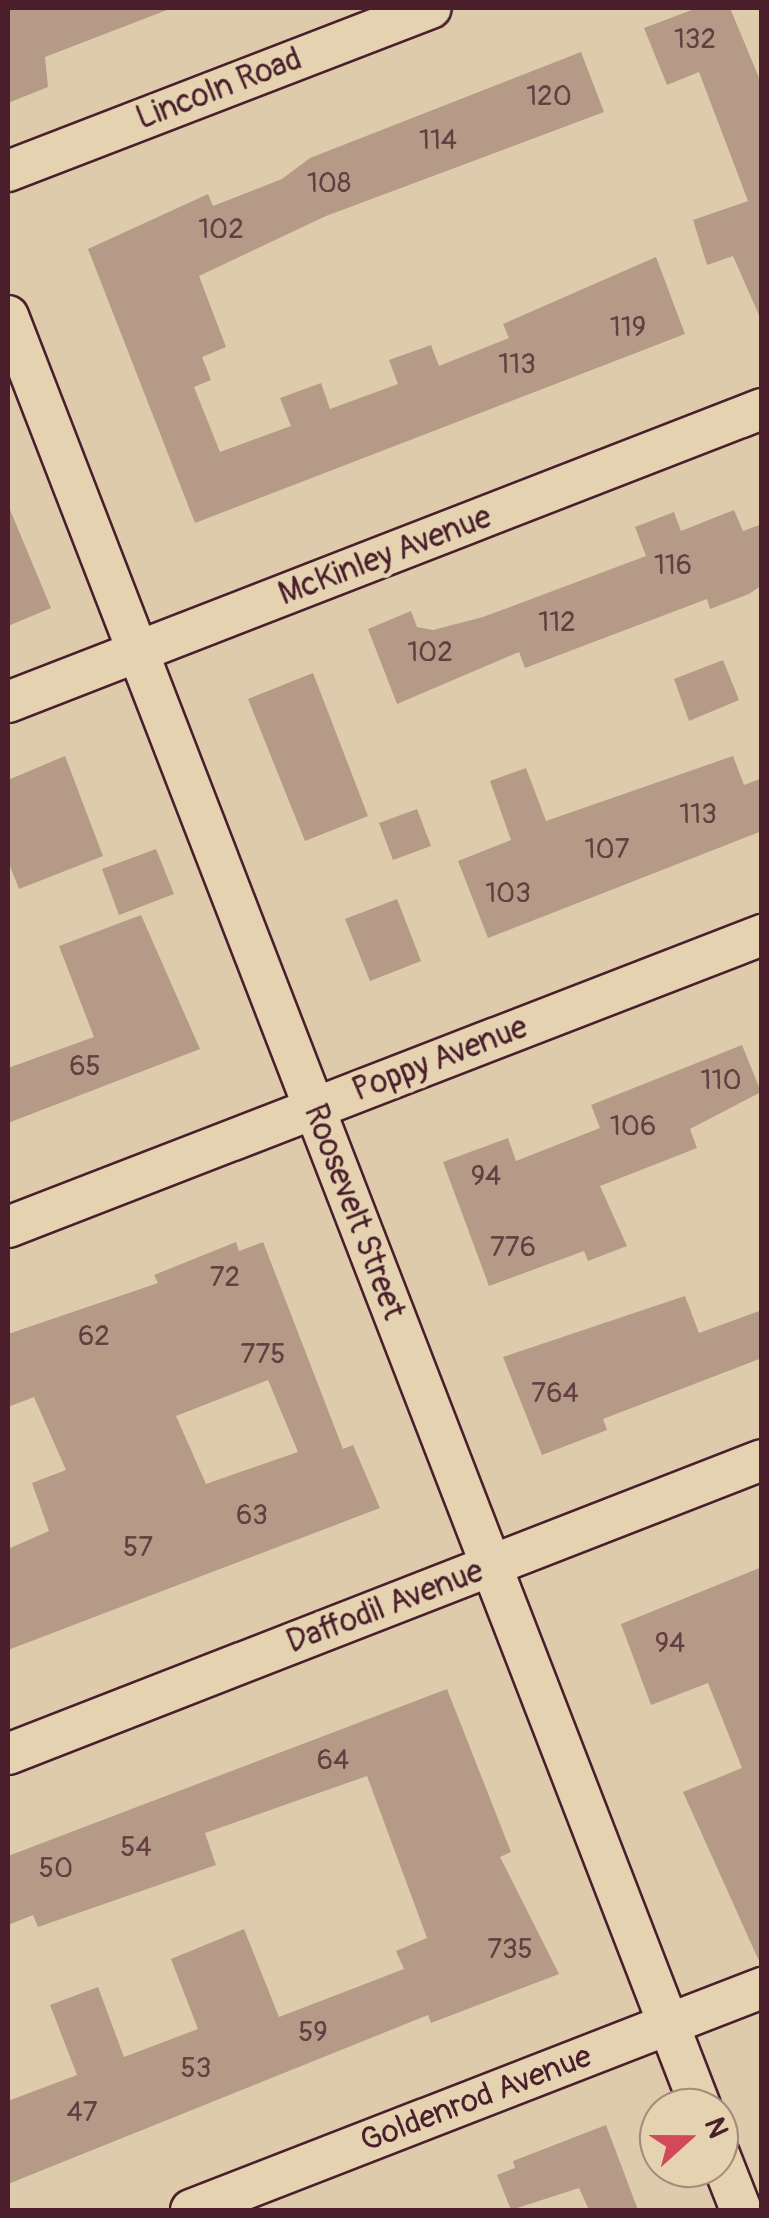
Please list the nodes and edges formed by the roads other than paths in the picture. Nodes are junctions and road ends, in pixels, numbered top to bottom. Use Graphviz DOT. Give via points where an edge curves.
graph roads {
  1 [pos="430,8"];
  2 [pos="8,171"];
  3 [pos="8,316"];
  4 [pos="762,409"];
  5 [pos="138,652"];
  6 [pos="8,702"];
  7 [pos="762,934"];
  8 [pos="314,1108"];
  9 [pos="8,1227"];
  10 [pos="762,1460"];
  11 [pos="491,1566"];
  12 [pos="8,1754"];
  13 [pos="762,1988"];
  14 [pos="669,2024"];
  15 [pos="693,2088"];
  16 [pos="206,2208"];
  1 -- 2 [label="street, Lincoln Road"];
  3 -- 5 [label="street, Roosevelt Street"];
  4 -- 5 [label="street, McKinley Avenue"];
  5 -- 6 [label="street, McKinley Avenue"];
  5 -- 8 [label="street, Roosevelt Street"];
  7 -- 8 [label="street, Poppy Avenue"];
  8 -- 9 [label="street, Poppy Avenue"];
  8 -- 11 [label="street, Roosevelt Street"];
  10 -- 11 [label="street, Daffodil Avenue"];
  11 -- 12 [label="street, Daffodil Avenue"];
  11 -- 14 [label="street, Roosevelt Street"];
  13 -- 14 [label="street, Goldenrod Avenue"];
  14 -- 15 [label="street, Roosevelt Street"];
  14 -- 16 [label="street, Goldenrod Avenue"];
}
